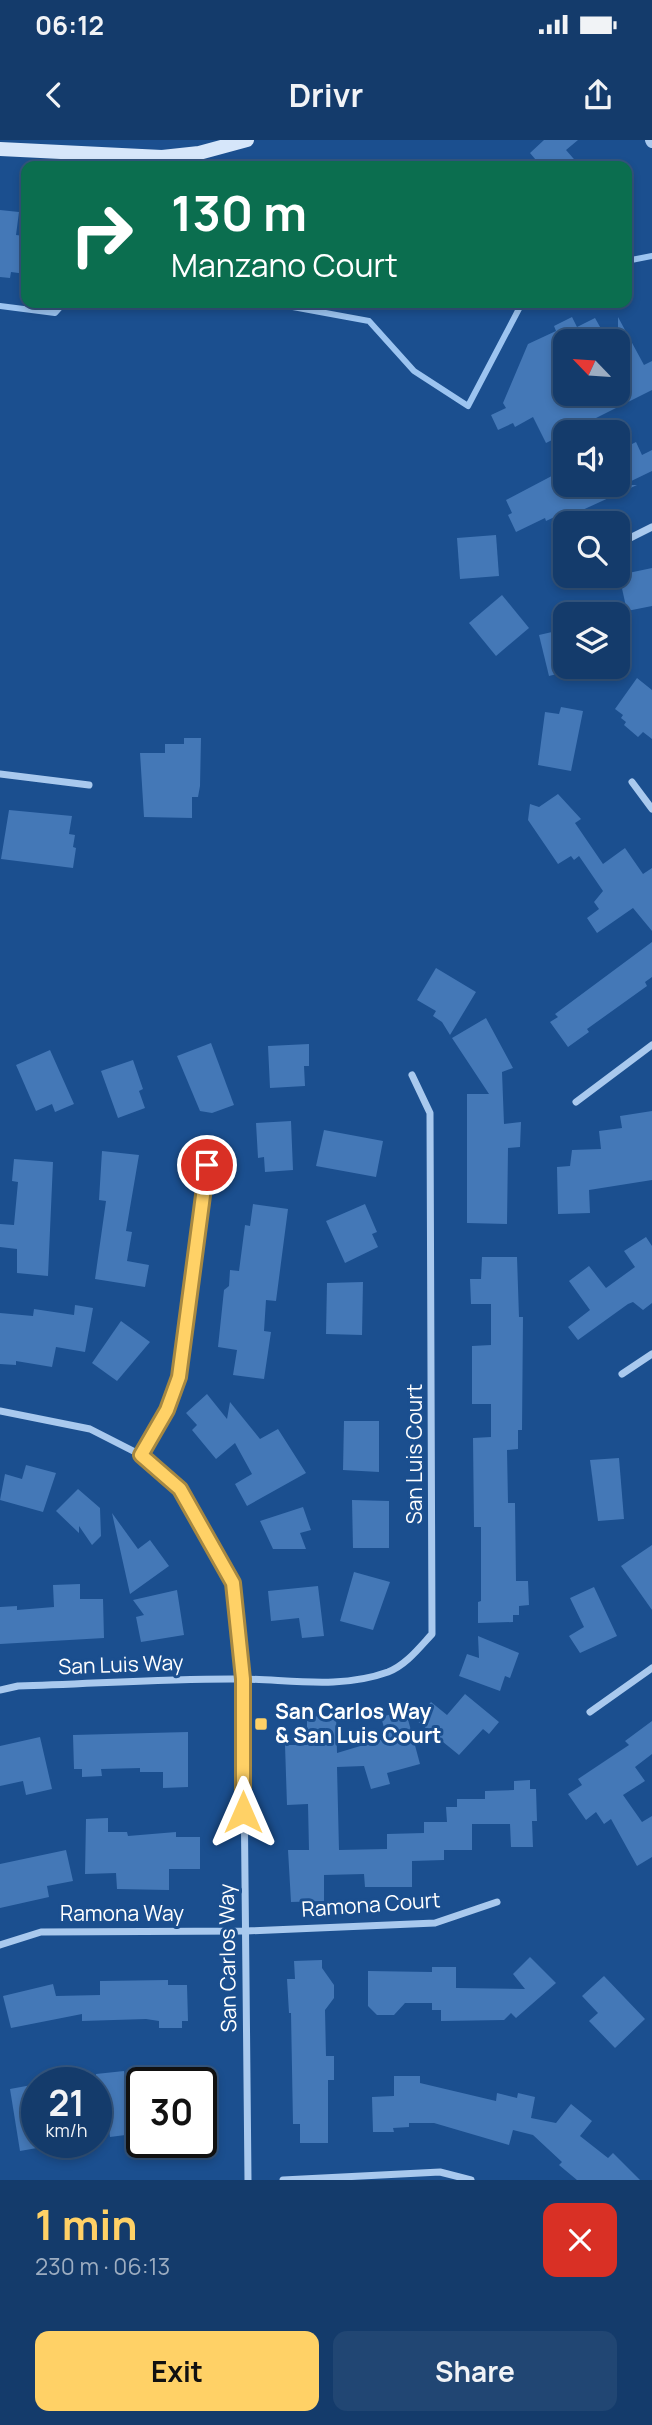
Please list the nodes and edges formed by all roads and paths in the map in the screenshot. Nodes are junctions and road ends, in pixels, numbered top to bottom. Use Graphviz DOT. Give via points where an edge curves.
graph roads {
  1 [pos="247,140"];
  2 [pos="0,149"];
  3 [pos="652,527"];
  4 [pos="630,538"];
  5 [pos="0,775"];
  6 [pos="632,782"];
  7 [pos="89,785"];
  8 [pos="652,809"];
  9 [pos="652,1045"];
  10 [pos="412,1074"];
  11 [pos="576,1102"];
  12 [pos="207,1165"];
  13 [pos="652,1354"];
  14 [pos="622,1374"];
  15 [pos="0,1411"];
  16 [pos="141,1455"];
  17 [pos="652,1668"];
  18 [pos="243,1679"];
  19 [pos="0,1690"];
  20 [pos="590,1712"];
  21 [pos="497,1902"];
  22 [pos="246,1931"];
  23 [pos="0,1945"];
  24 [pos="248,2180"];
  25 [pos="283,2180"];
  26 [pos="471,2180"];
  1 -- 2 [label="main road" via="200,153 162,157"];
  3 -- 4 [label="street"];
  5 -- 7 [label="street"];
  6 -- 8 [label="street"];
  9 -- 11 [label="street"];
  10 -- 18 [label="street, San Luis Court" via="430,1113 432,1634 390,1671 356,1680"];
  12 -- 16 [label="street" via="179,1377 167,1410"];
  13 -- 14 [label="street"];
  15 -- 16 [label="street, San Carlos Way" via="90,1429"];
  16 -- 18 [label="street, San Carlos Way" via="180,1489 233,1583"];
  17 -- 20 [label="street"];
  18 -- 19 [label="street, San Luis Way"];
  18 -- 22 [label="street, San Carlos Way"];
  21 -- 22 [label="street, Ramona Court" via="435,1923"];
  22 -- 23 [label="street, Ramona Way" via="41,1932"];
  22 -- 24 [label="street, San Carlos Way"];
  25 -- 26 [label="street" via="440,2172"];
}
